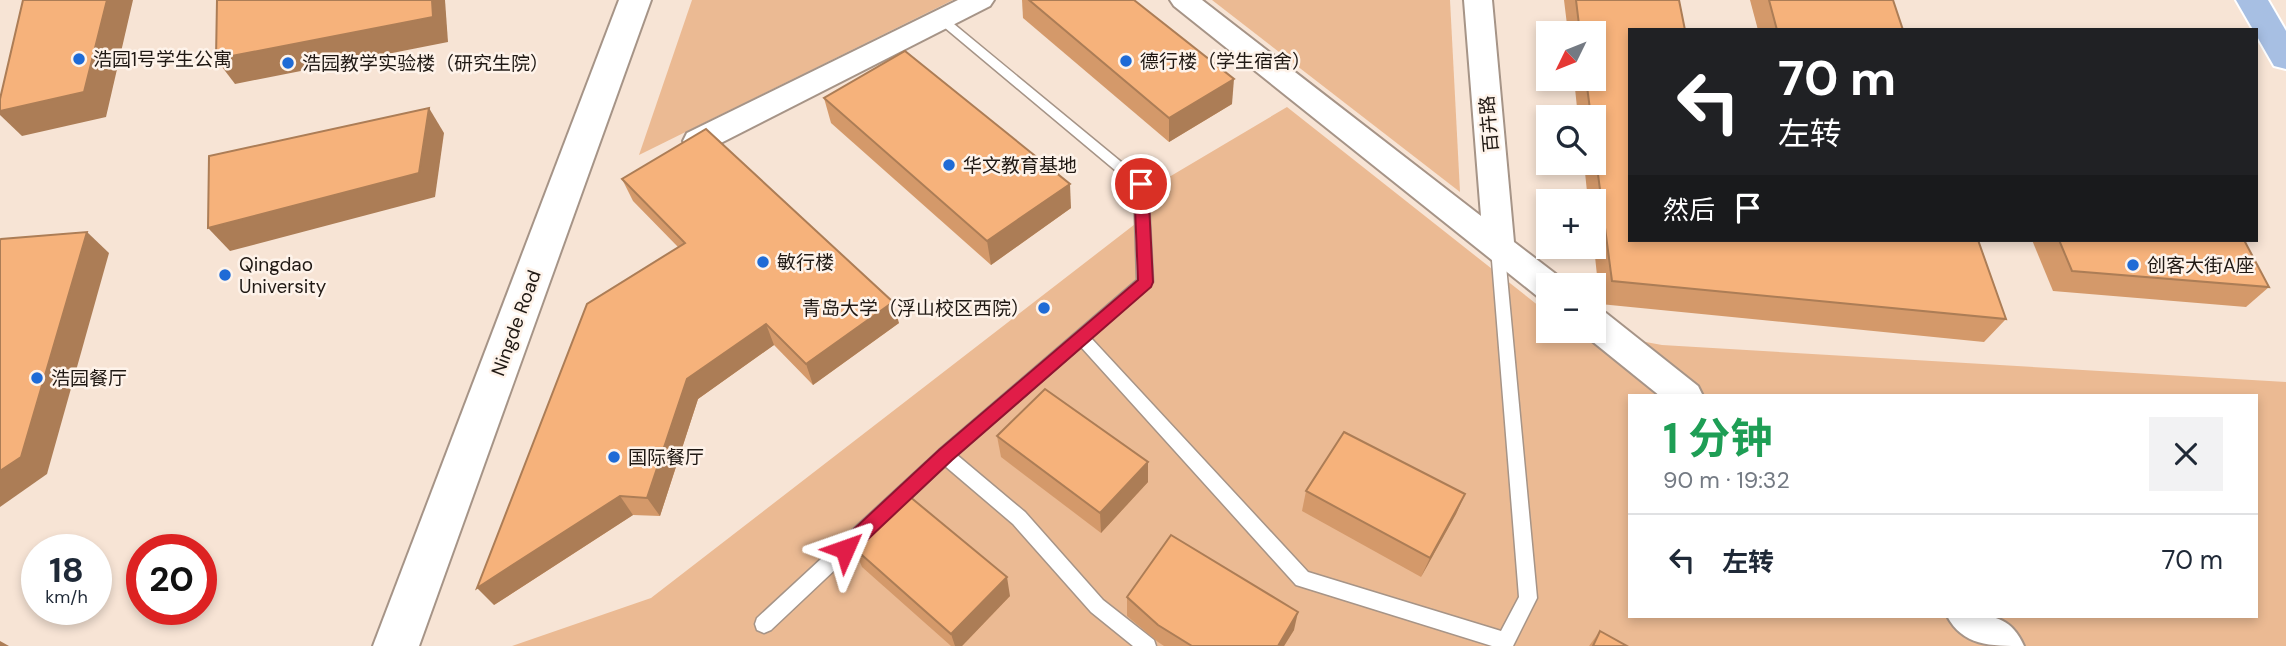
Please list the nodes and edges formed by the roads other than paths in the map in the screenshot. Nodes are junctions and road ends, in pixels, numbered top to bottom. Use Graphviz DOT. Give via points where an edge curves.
graph roads {
  1 [pos="635,0"];
  2 [pos="980,0"];
  3 [pos="1184,0"];
  4 [pos="1478,0"];
  5 [pos="2252,0"];
  6 [pos="943,19"];
  7 [pos="2286,58"];
  8 [pos="698,141"];
  9 [pos="1499,248"];
  10 [pos="1536,277"];
  11 [pos="1606,333"];
  12 [pos="1082,337"];
  13 [pos="1683,394"];
  14 [pos="946,455"];
  15 [pos="1968,618"];
  16 [pos="764,624"];
  17 [pos="1504,643"];
  18 [pos="1998,644"];
  19 [pos="396,646"];
  20 [pos="1147,646"];
  1 -- 19 [label="street, Ningde Road"];
  2 -- 6 [label="street"];
  3 -- 9 [label="street"];
  4 -- 9 [label="street, 百卉路"];
  5 -- 7 [label="main road"];
  6 -- 8 [label="street"];
  6 -- 12 [label="lane" via="1141,184 1146,282"];
  9 -- 10 [label="street"];
  9 -- 17 [label="lane" via="1528,598"];
  11 -- 13 [label="street"];
  12 -- 14 [label="lane"];
  12 -- 17 [label="lane" via="1302,579"];
  14 -- 16 [label="lane"];
  14 -- 20 [label="lane" via="1018,518 1097,606"];
  15 -- 18 [label="street"];
}
